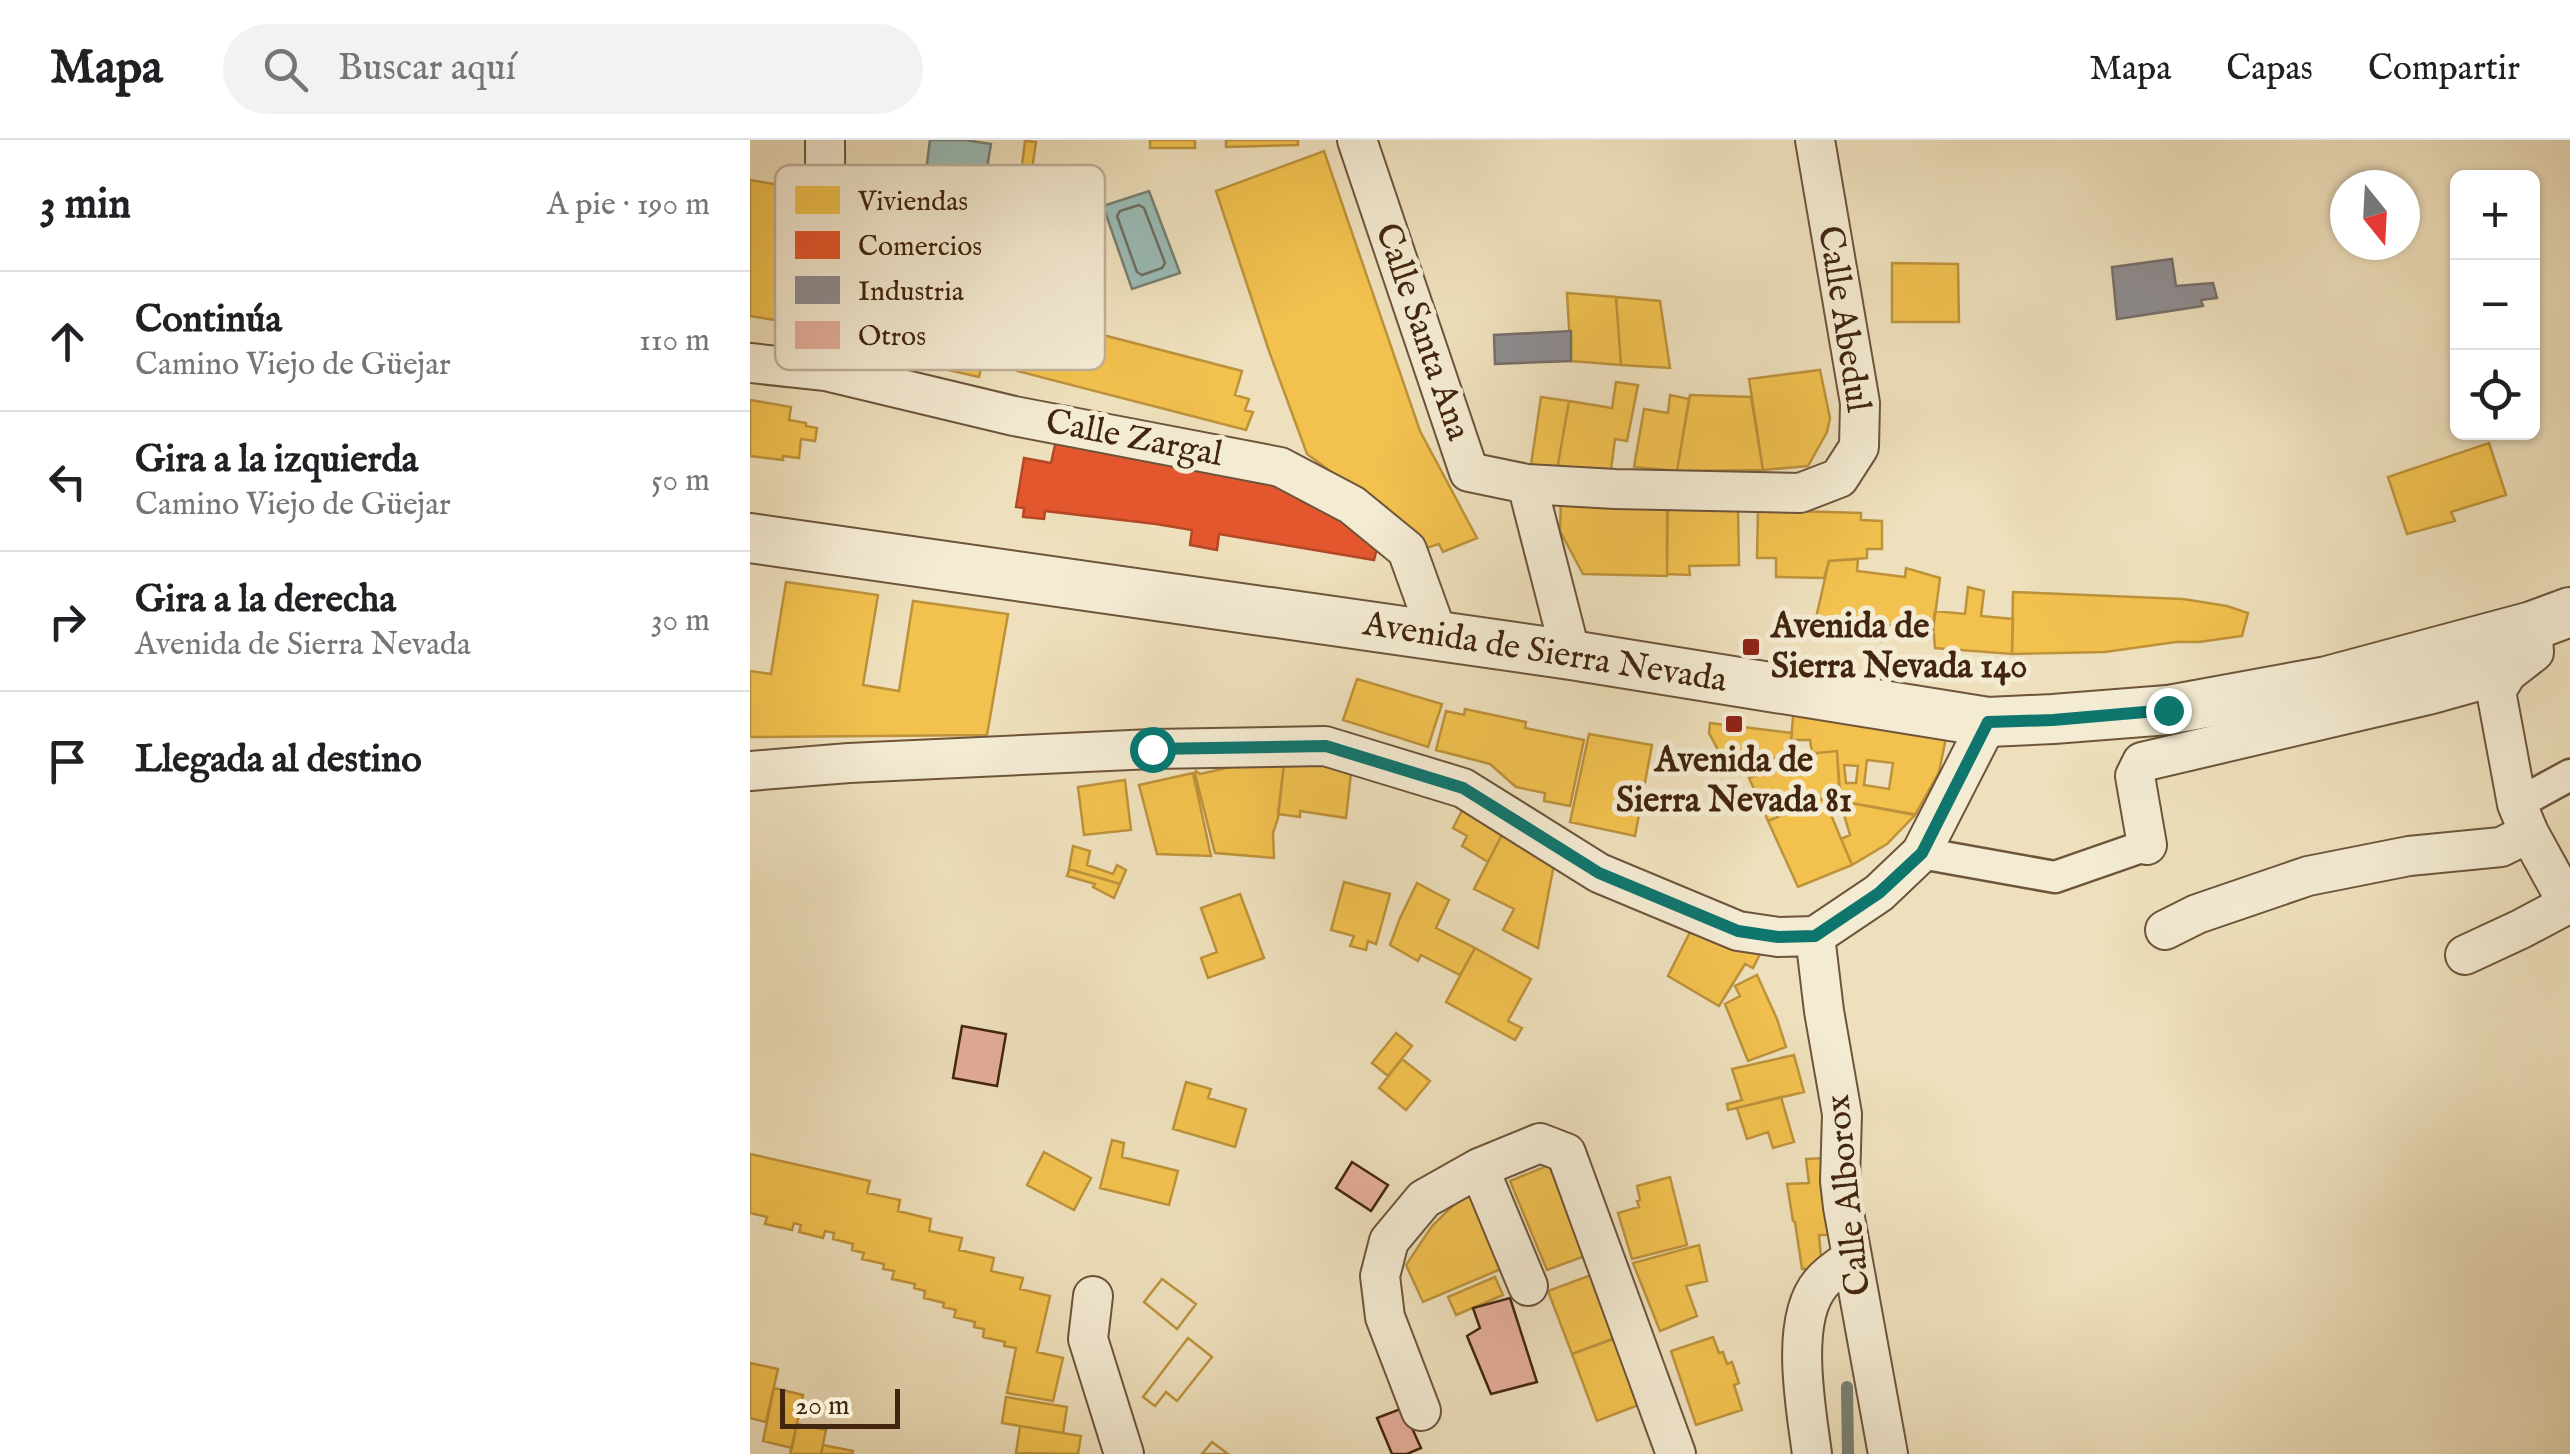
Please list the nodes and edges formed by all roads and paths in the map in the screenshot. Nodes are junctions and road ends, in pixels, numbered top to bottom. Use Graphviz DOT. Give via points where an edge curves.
graph roads {
  1 [pos="825,140"];
  2 [pos="1356,140"];
  3 [pos="1815,140"];
  4 [pos="825,165"];
  5 [pos="750,363"];
  6 [pos="775,366"];
  7 [pos="816,370"];
  8 [pos="826,371"];
  9 [pos="1527,484"];
  10 [pos="750,538"];
  11 [pos="2551,619"];
  12 [pos="1438,636"];
  13 [pos="1571,654"];
  14 [pos="2507,673"];
  15 [pos="1988,722"];
  16 [pos="750,772"];
  17 [pos="2570,775"];
  18 [pos="2523,818"];
  19 [pos="2147,844"];
  20 [pos="1922,853"];
  21 [pos="2165,930"];
  22 [pos="1815,936"];
  23 [pos="2465,955"];
  24 [pos="1479,1168"];
  25 [pos="1852,1258"];
  26 [pos="1528,1286"];
  27 [pos="1093,1296"];
  28 [pos="1421,1411"];
  29 [pos="1124,1454"];
  30 [pos="1676,1454"];
  31 [pos="1812,1454"];
  32 [pos="1888,1454"];
  1 -- 4 [label="street"];
  2 -- 9 [label="street, Calle Santa Ana" via="1469,472"];
  3 -- 9 [label="street, Calle Abedul" via="1860,404 1859,447 1839,478 1800,492"];
  5 -- 6 [label="street, Calle Zargal"];
  7 -- 8 [label="street, Calle Zargal"];
  8 -- 12 [label="street, Calle Zargal" via="1014,416 1280,467 1352,505 1406,550"];
  9 -- 13 [label="street"];
  10 -- 12 [label="street, Avenida de Sierra Nevada"];
  11 -- 14 [label="street" via="2534,652"];
  11 -- 15 [label="street, Avenida de Sierra Nevada" via="2328,681 2168,710"];
  12 -- 13 [label="street, Avenida de Sierra Nevada"];
  13 -- 15 [label="street, Avenida de Sierra Nevada"];
  14 -- 18 [label="street" via="2496,691"];
  14 -- 19 [label="street" via="2142,762 2136,776"];
  15 -- 20 [label="street"];
  16 -- 22 [label="street" via="1326,746 1463,788 1599,873 1738,931"];
  17 -- 18 [label="street"];
  18 -- 21 [label="street" via="2501,848 2409,856 2308,876"];
  18 -- 23 [label="street" via="2568,904"];
  19 -- 20 [label="street" via="2055,877"];
  20 -- 22 [label="street" via="1879,893"];
  22 -- 25 [label="street, Calle Alborox" via="1842,1114 1840,1180"];
  24 -- 26 [label="street"];
  24 -- 28 [label="street" via="1424,1199 1388,1241 1380,1276 1385,1317"];
  24 -- 30 [label="street" via="1540,1143 1566,1153"];
  25 -- 31 [label="street" via="1820,1284 1802,1322"];
  25 -- 32 [label="street, Calle Alborox"];
  27 -- 29 [label="street" via="1088,1340"];
}
